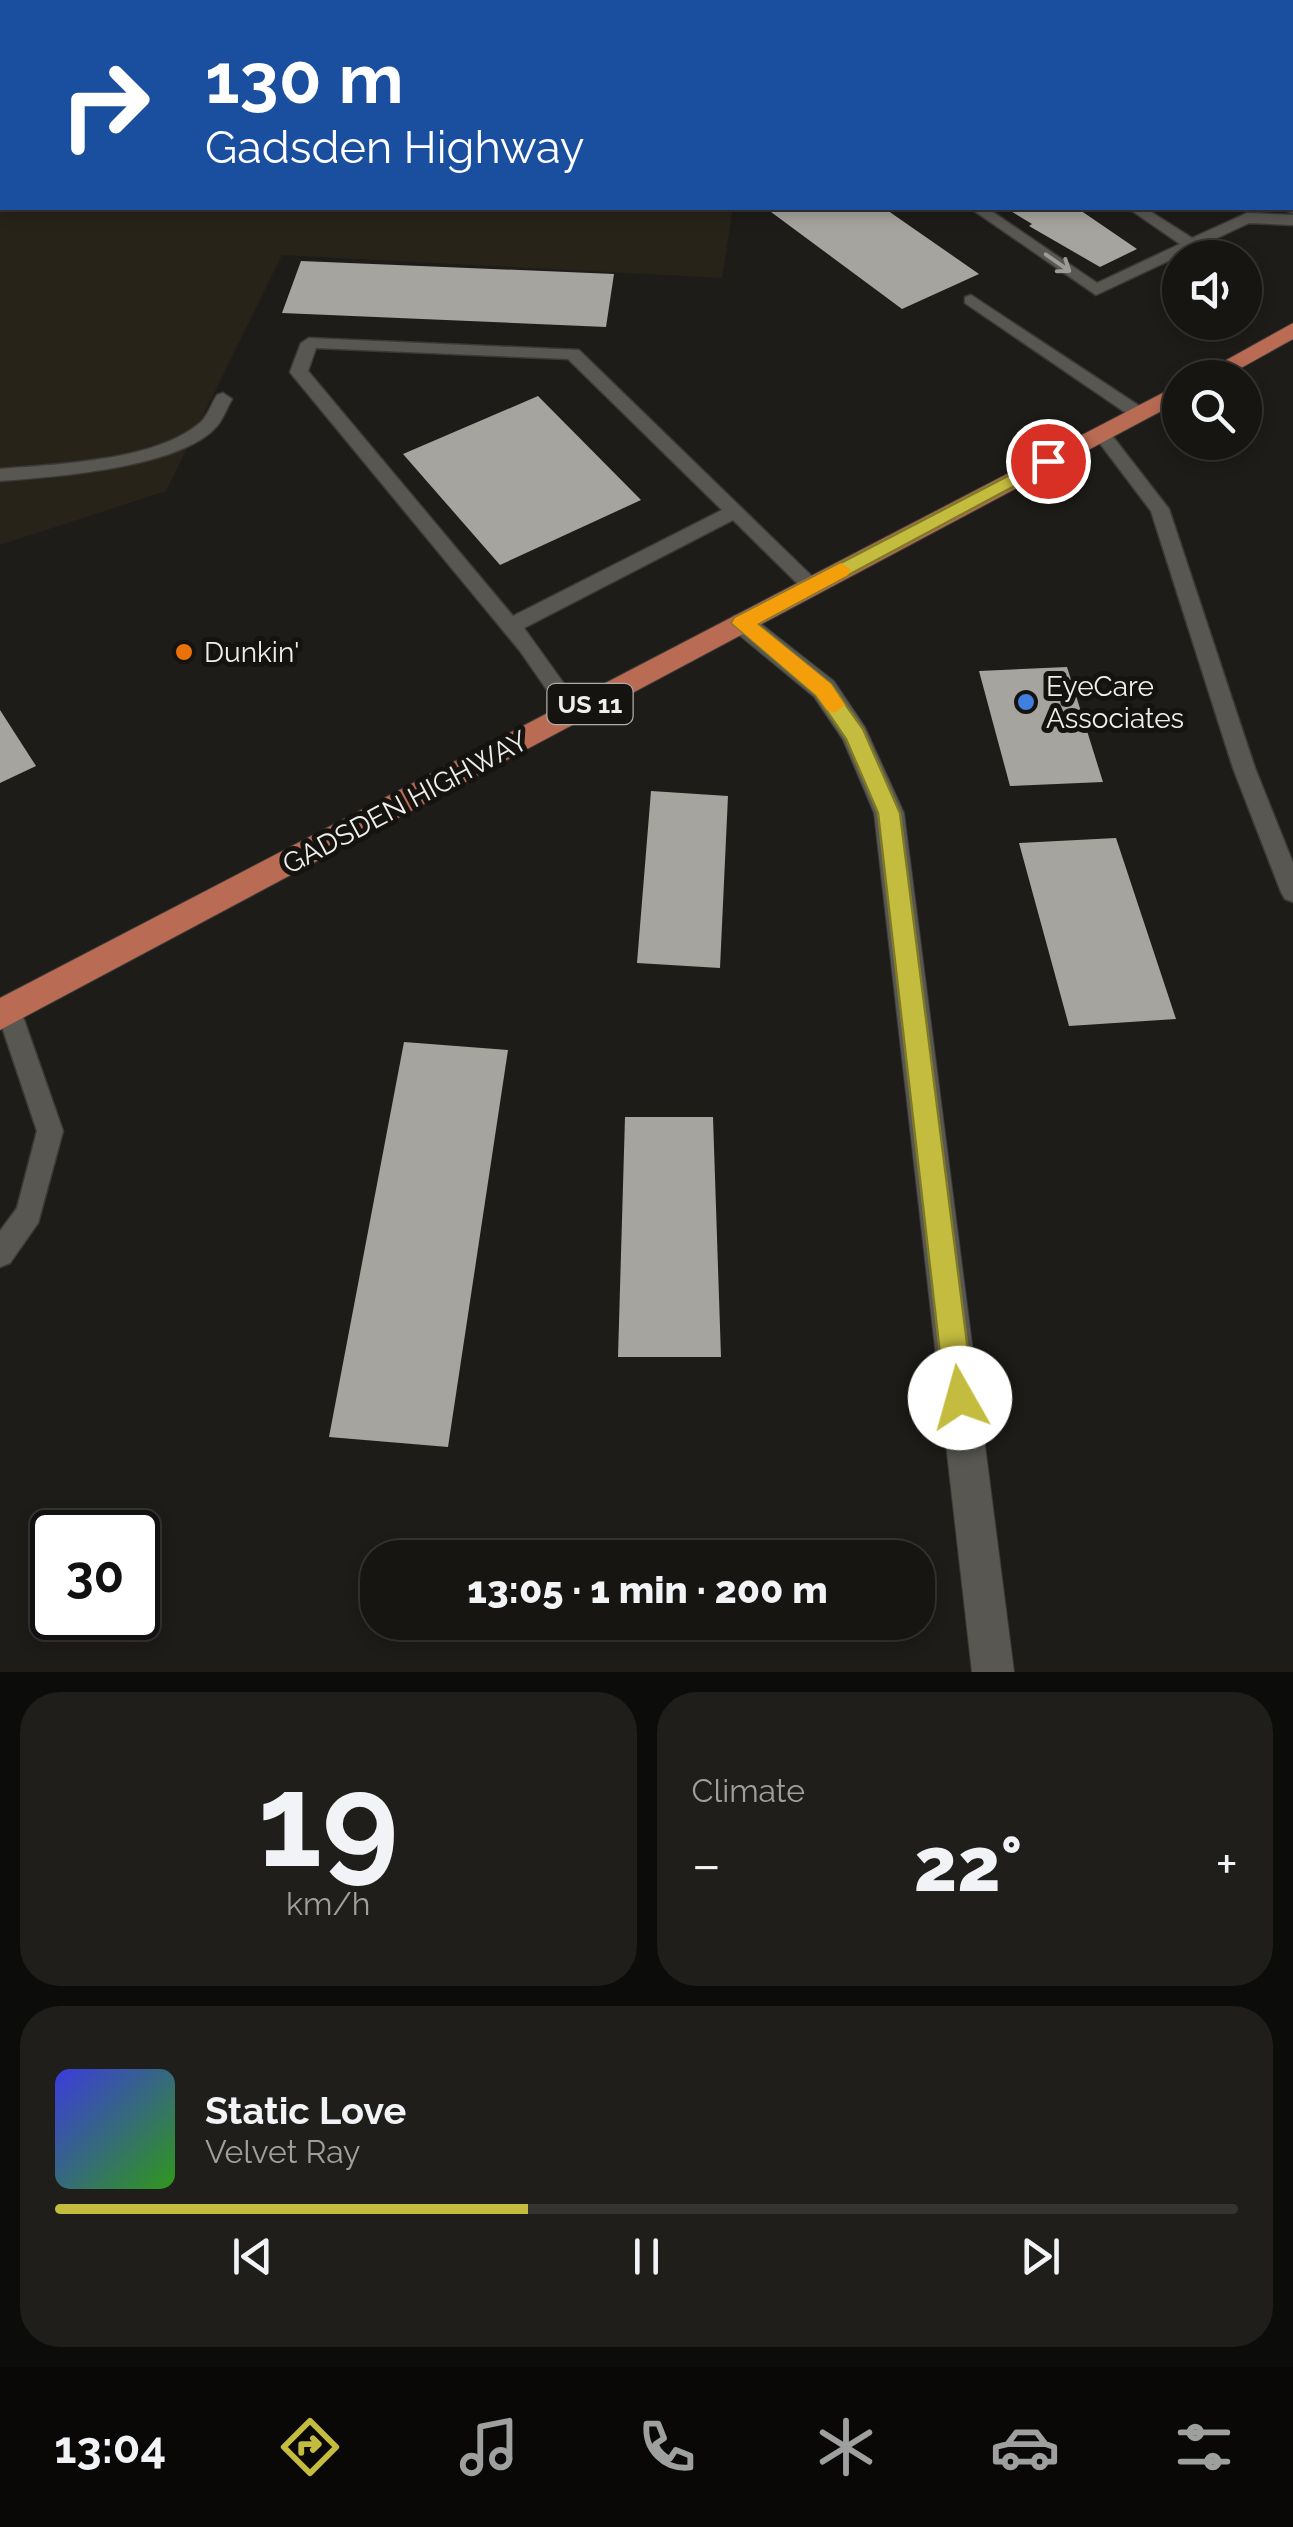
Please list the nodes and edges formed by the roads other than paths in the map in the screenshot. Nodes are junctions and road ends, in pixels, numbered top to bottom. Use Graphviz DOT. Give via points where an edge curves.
graph roads {
  1 [pos="981,210"];
  2 [pos="1138,210"];
  3 [pos="1233,210"];
  4 [pos="1247,218"];
  5 [pos="1293,220"];
  6 [pos="1185,240"];
  7 [pos="1200,240"];
  8 [pos="1162,258"];
  9 [pos="972,300"];
  10 [pos="1293,330"];
  11 [pos="1238,360"];
  12 [pos="223,399"];
  13 [pos="1162,400"];
  14 [pos="1138,413"];
  15 [pos="1102,432"];
  16 [pos="0,475"];
  17 [pos="735,511"];
  18 [pos="812,586"];
  19 [pos="742,623"];
  20 [pos="510,626"];
  21 [pos="574,712"];
  22 [pos="1293,892"];
  23 [pos="4,1013"];
  24 [pos="0,1253"];
  25 [pos="992,1672"];
  1 -- 8 [label="lane, one-way" via="1096,290"];
  2 -- 6 [label="lane"];
  3 -- 4 [label="lane"];
  4 -- 5 [label="lane"];
  4 -- 7 [label="lane"];
  9 -- 14 [label="lane"];
  10 -- 11 [label="main road"];
  12 -- 16 [label="lane" via="210,424 152,452"];
  13 -- 14 [label="main road, GADSDEN HIGHWAY / US 11"];
  14 -- 15 [label="main road, GADSDEN HIGHWAY / US 11"];
  15 -- 18 [label="main road, GADSDEN HIGHWAY / US 11"];
  15 -- 22 [label="lane" via="1160,509 1244,768"];
  17 -- 18 [label="lane"];
  17 -- 20 [label="lane"];
  17 -- 20 [label="lane" via="573,354 310,343 300,372"];
  18 -- 19 [label="main road, GADSDEN HIGHWAY / US 11"];
  19 -- 21 [label="main road, GADSDEN HIGHWAY / US 11"];
  19 -- 25 [label="street" via="824,689 855,735 889,813"];
  20 -- 21 [label="lane"];
  21 -- 23 [label="main road, GADSDEN HIGHWAY / US 11"];
  23 -- 24 [label="lane" via="50,1131 29,1214"];
}
